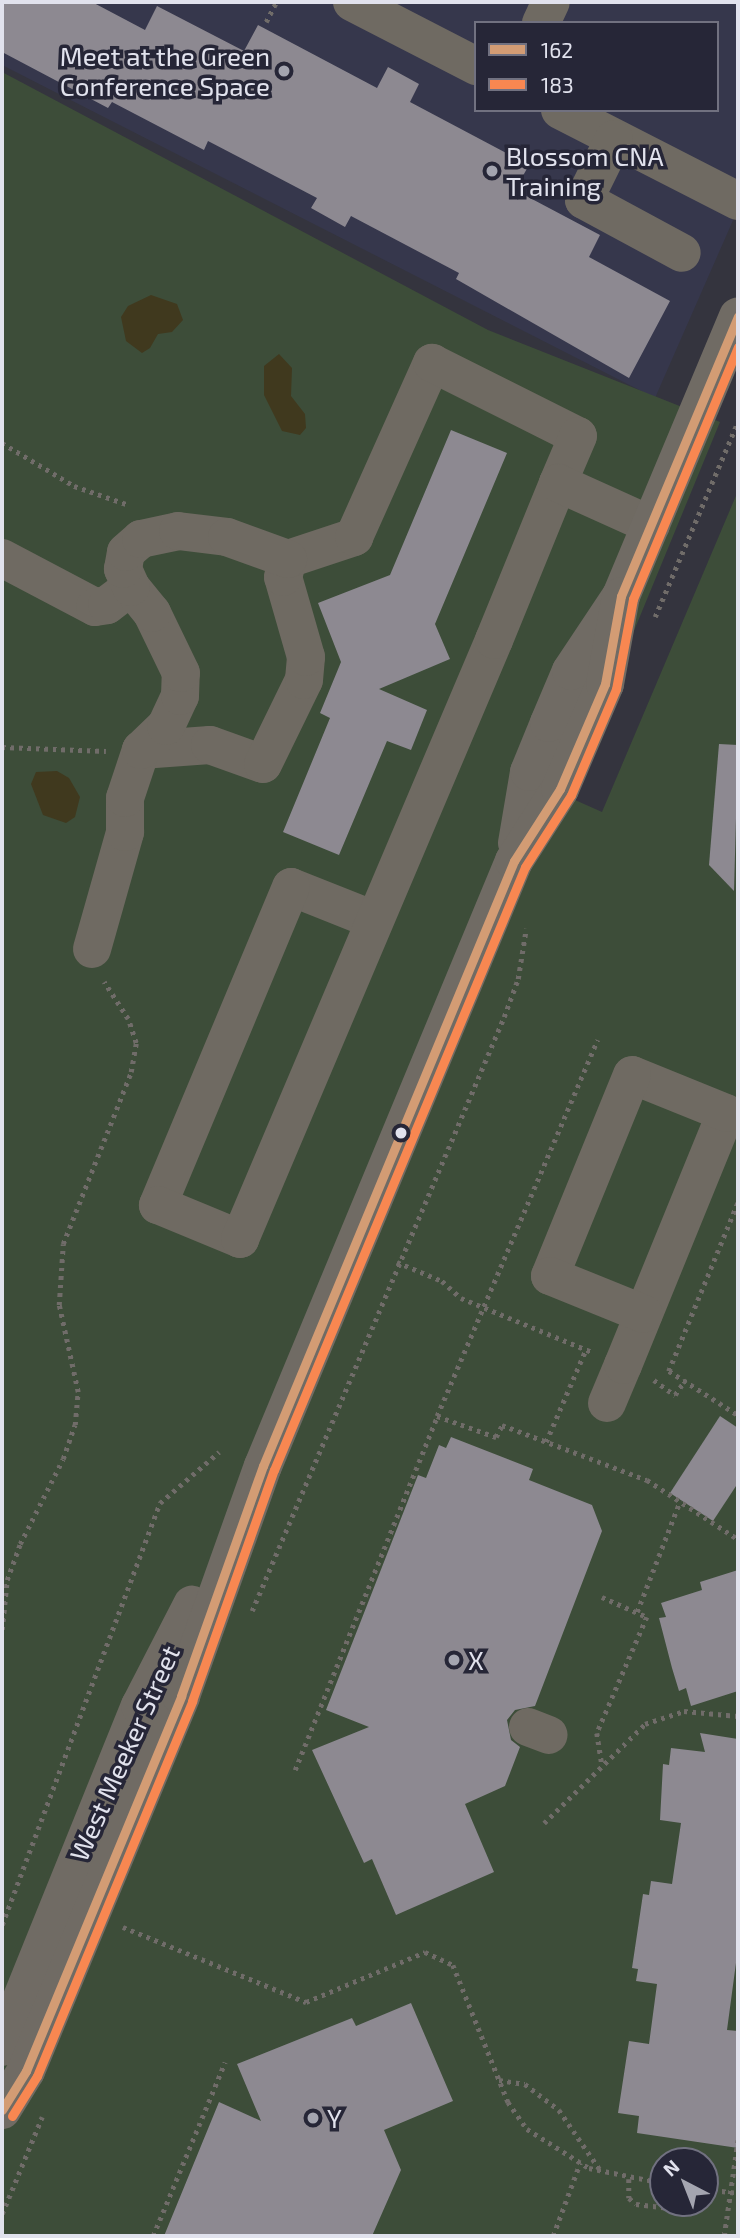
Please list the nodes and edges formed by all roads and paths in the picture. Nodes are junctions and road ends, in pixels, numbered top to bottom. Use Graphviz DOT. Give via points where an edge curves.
graph roads {
  1 [pos="276,2"];
  2 [pos="352,2"];
  3 [pos="551,2"];
  4 [pos="542,21"];
  5 [pos="266,22"];
  6 [pos="474,65"];
  7 [pos="564,112"];
  8 [pos="614,139"];
  9 [pos="738,201"];
  10 [pos="682,253"];
  11 [pos="738,316"];
  12 [pos="2,443"];
  13 [pos="558,483"];
  14 [pos="652,526"];
  15 [pos="164,533"];
  16 [pos="2,558"];
  17 [pos="288,559"];
  18 [pos="131,587"];
  19 [pos="2,747"];
  20 [pos="141,750"];
  21 [pos="374,920"];
  22 [pos="92,949"];
  23 [pos="597,1040"];
  24 [pos="738,1203"];
  25 [pos="483,1307"];
  26 [pos="644,1314"];
  27 [pos="368,1332"];
  28 [pos="586,1349"];
  29 [pos="623,1365"];
  30 [pos="685,1380"];
  31 [pos="607,1403"];
  32 [pos="738,1415"];
  33 [pos="437,1416"];
  34 [pos="546,1442"];
  35 [pos="219,1452"];
  36 [pos="680,1501"];
  37 [pos="738,1539"];
  38 [pos="602,1597"];
  39 [pos="637,1612"];
  40 [pos="2,1630"];
  41 [pos="738,1716"];
  42 [pos="603,1765"];
  43 [pos="295,1770"];
  44 [pos="544,1823"];
  45 [pos="2,1925"];
  46 [pos="122,1926"];
  47 [pos="14,2059"];
  48 [pos="225,2062"];
  49 [pos="499,2080"];
  50 [pos="2,2110"];
  51 [pos="738,2139"];
  52 [pos="580,2164"];
  53 [pos="601,2171"];
  54 [pos="629,2179"];
  55 [pos="649,2181"];
  56 [pos="719,2191"];
  57 [pos="731,2192"];
  58 [pos="738,2193"];
  59 [pos="649,2206"];
  60 [pos="153,2236"];
  61 [pos="553,2236"];
  62 [pos="724,2236"];
  1 -- 5 [label="path"];
  2 -- 6 [label="lane"];
  3 -- 4 [label="lane"];
  7 -- 8 [label="lane"];
  8 -- 9 [label="lane"];
  8 -- 10 [label="lane" via="584,200"];
  11 -- 14 [label="main road, West Meeker Street"];
  12 -- 15 [label="path" via="74,486 123,501"];
  13 -- 14 [label="lane"];
  13 -- 17 [label="lane" via="578,436 432,363 354,537"];
  13 -- 21 [label="lane"];
  14 -- 47 [label="main road, West Meeker Street" via="621,596 571,671 529,772 514,861 262,1466 181,1696"];
  15 -- 17 [label="lane" via="227,537"];
  15 -- 18 [label="lane" via="141,539 126,552 124,569"];
  16 -- 18 [label="lane" via="95,607 107,605"];
  17 -- 20 [label="lane" via="284,577 306,657 304,680 263,764 210,745"];
  18 -- 20 [label="lane" via="152,613 181,673 180,696 166,726"];
  19 -- 20 [label="path" via="51,752"];
  20 -- 22 [label="lane" via="125,798 125,832"];
  21 -- 21 [label="lane" via="240,1239 158,1205 291,887"];
  22 -- 40 [label="path" via="100,975 128,1019 136,1043 131,1072 63,1244 59,1305 78,1392 75,1425 7,1580"];
  23 -- 25 [label="path"];
  24 -- 30 [label="path" via="669,1371"];
  25 -- 27 [label="path" via="461,1298 442,1281 396,1265"];
  25 -- 28 [label="path"];
  25 -- 33 [label="path"];
  26 -- 26 [label="lane" via="726,1113 632,1075 550,1276"];
  26 -- 29 [label="lane"];
  28 -- 29 [label="path"];
  28 -- 34 [label="path"];
  29 -- 30 [label="path" via="675,1395"];
  29 -- 31 [label="lane"];
  30 -- 32 [label="path"];
  33 -- 34 [label="path" via="496,1437 502,1425"];
  33 -- 43 [label="path"];
  34 -- 36 [label="path" via="647,1480"];
  35 -- 45 [label="path" via="160,1503"];
  36 -- 37 [label="path"];
  36 -- 39 [label="path"];
  38 -- 39 [label="path"];
  39 -- 42 [label="path" via="647,1617 597,1733"];
  41 -- 42 [label="path" via="684,1711 645,1724"];
  42 -- 44 [label="path"];
  46 -- 49 [label="path" via="306,2002 425,1952 453,1965"];
  47 -- 50 [label="main road, West Meeker Street"];
  48 -- 60 [label="path"];
  49 -- 52 [label="path" via="527,2129"];
  49 -- 53 [label="path" via="525,2084 559,2110"];
  51 -- 57 [label="path"];
  52 -- 53 [label="path"];
  52 -- 61 [label="path"];
  53 -- 54 [label="path"];
  54 -- 55 [label="path"];
  54 -- 59 [label="path" via="629,2198"];
  56 -- 57 [label="path"];
  57 -- 58 [label="path"];
  57 -- 62 [label="path"];
}
